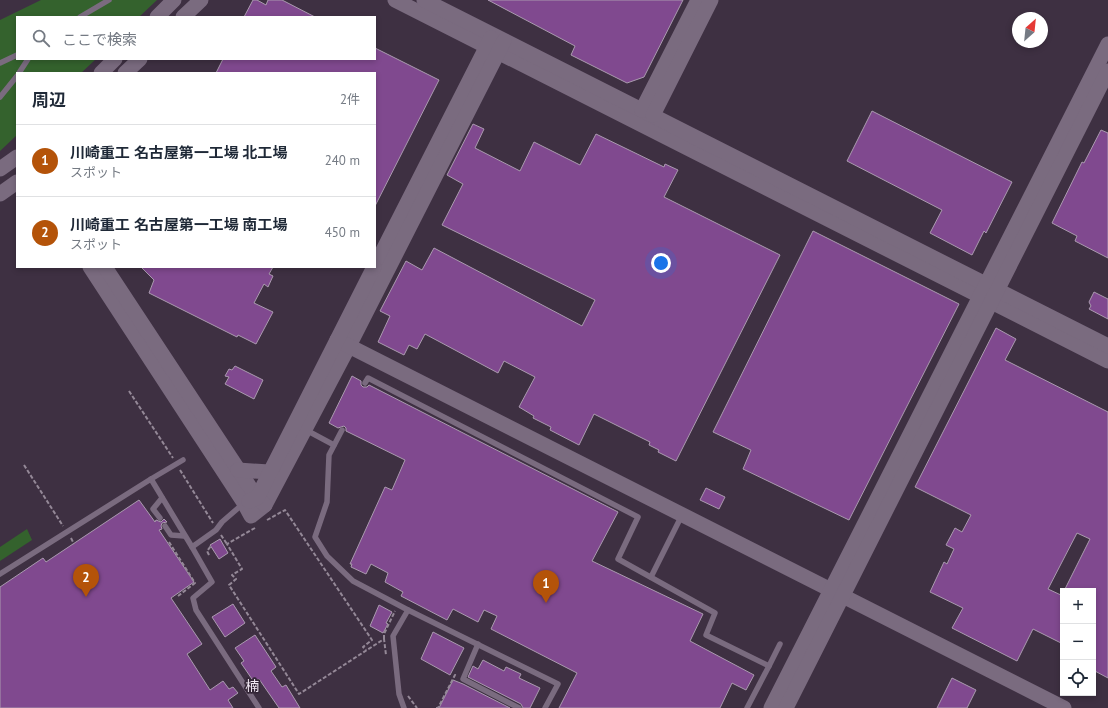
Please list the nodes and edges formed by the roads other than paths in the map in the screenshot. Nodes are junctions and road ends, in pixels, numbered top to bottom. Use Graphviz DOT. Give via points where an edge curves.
graph roads {
  1 [pos="109,0"];
  2 [pos="174,0"];
  3 [pos="201,0"];
  4 [pos="395,0"];
  5 [pos="424,0"];
  6 [pos="698,0"];
  7 [pos="711,0"];
  8 [pos="82,16"];
  9 [pos="158,16"];
  10 [pos="184,16"];
  11 [pos="495,44"];
  12 [pos="1108,44"];
  13 [pos="16,55"];
  14 [pos="27,60"];
  15 [pos="114,60"];
  16 [pos="139,60"];
  17 [pos="0,63"];
  18 [pos="1108,71"];
  19 [pos="20,72"];
  20 [pos="102,72"];
  21 [pos="126,72"];
  22 [pos="16,77"];
  23 [pos="0,97"];
  24 [pos="648,112"];
  25 [pos="16,159"];
  26 [pos="0,169"];
  27 [pos="16,183"];
  28 [pos="0,194"];
  29 [pos="376,264"];
  30 [pos="91,268"];
  31 [pos="106,268"];
  32 [pos="374,268"];
  33 [pos="988,293"];
  34 [pos="343,343"];
  35 [pos="1108,346"];
  36 [pos="1108,361"];
  37 [pos="366,383"];
  38 [pos="300,426"];
  39 [pos="342,430"];
  40 [pos="334,445"];
  41 [pos="183,460"];
  42 [pos="238,470"];
  43 [pos="269,472"];
  44 [pos="151,480"];
  45 [pos="162,498"];
  46 [pos="255,502"];
  47 [pos="682,515"];
  48 [pos="160,518"];
  49 [pos="165,526"];
  50 [pos="184,536"];
  51 [pos="192,547"];
  52 [pos="0,574"];
  53 [pos="651,577"];
  54 [pos="836,594"];
  55 [pos="408,610"];
  56 [pos="478,644"];
  57 [pos="780,644"];
  58 [pos="768,666"];
  59 [pos="259,708"];
  60 [pos="404,708"];
  61 [pos="519,708"];
  62 [pos="545,708"];
  63 [pos="747,708"];
  64 [pos="771,708"];
  65 [pos="786,708"];
  66 [pos="1064,708"];
  1 -- 8 [label="lane"];
  2 -- 9 [label="street"];
  3 -- 10 [label="street"];
  4 -- 11 [label="street"];
  5 -- 11 [label="street"];
  6 -- 24 [label="street"];
  7 -- 24 [label="street"];
  11 -- 24 [label="street"];
  11 -- 29 [label="street"];
  11 -- 33 [label="street"];
  11 -- 34 [label="street"];
  12 -- 33 [label="street"];
  13 -- 17 [label="lane"];
  14 -- 19 [label="lane"];
  15 -- 20 [label="street"];
  16 -- 21 [label="street"];
  18 -- 33 [label="street"];
  22 -- 23 [label="lane"];
  24 -- 33 [label="street"];
  25 -- 26 [label="street"];
  27 -- 28 [label="street"];
  30 -- 46 [label="street"];
  31 -- 42 [label="street"];
  32 -- 34 [label="street"];
  33 -- 35 [label="street"];
  33 -- 36 [label="street"];
  33 -- 54 [label="street"];
  34 -- 38 [label="street"];
  34 -- 47 [label="street"];
  37 -- 53 [label="lane" via="368,378 638,517 618,559"];
  38 -- 40 [label="lane"];
  38 -- 43 [label="street"];
  38 -- 46 [label="street"];
  39 -- 40 [label="lane"];
  40 -- 55 [label="lane" via="329,454 327,502 315,537 326,556 353,581"];
  41 -- 44 [label="lane"];
  42 -- 43 [label="street"];
  42 -- 46 [label="street"];
  43 -- 46 [label="street"];
  44 -- 45 [label="lane"];
  44 -- 52 [label="lane"];
  45 -- 48 [label="lane" via="153,509"];
  45 -- 50 [label="lane"];
  46 -- 51 [label="lane" via="222,522 216,530"];
  47 -- 53 [label="lane"];
  47 -- 54 [label="street"];
  49 -- 50 [label="lane" via="171,535"];
  50 -- 51 [label="lane"];
  51 -- 59 [label="lane" via="212,582 193,598 196,610"];
  53 -- 58 [label="lane" via="715,613 706,634"];
  54 -- 64 [label="street"];
  54 -- 65 [label="street"];
  54 -- 66 [label="street"];
  55 -- 56 [label="lane"];
  55 -- 60 [label="lane" via="393,636 399,694"];
  56 -- 61 [label="lane" via="463,679"];
  56 -- 62 [label="lane" via="558,684"];
  57 -- 58 [label="lane"];
  58 -- 63 [label="lane"];
}
